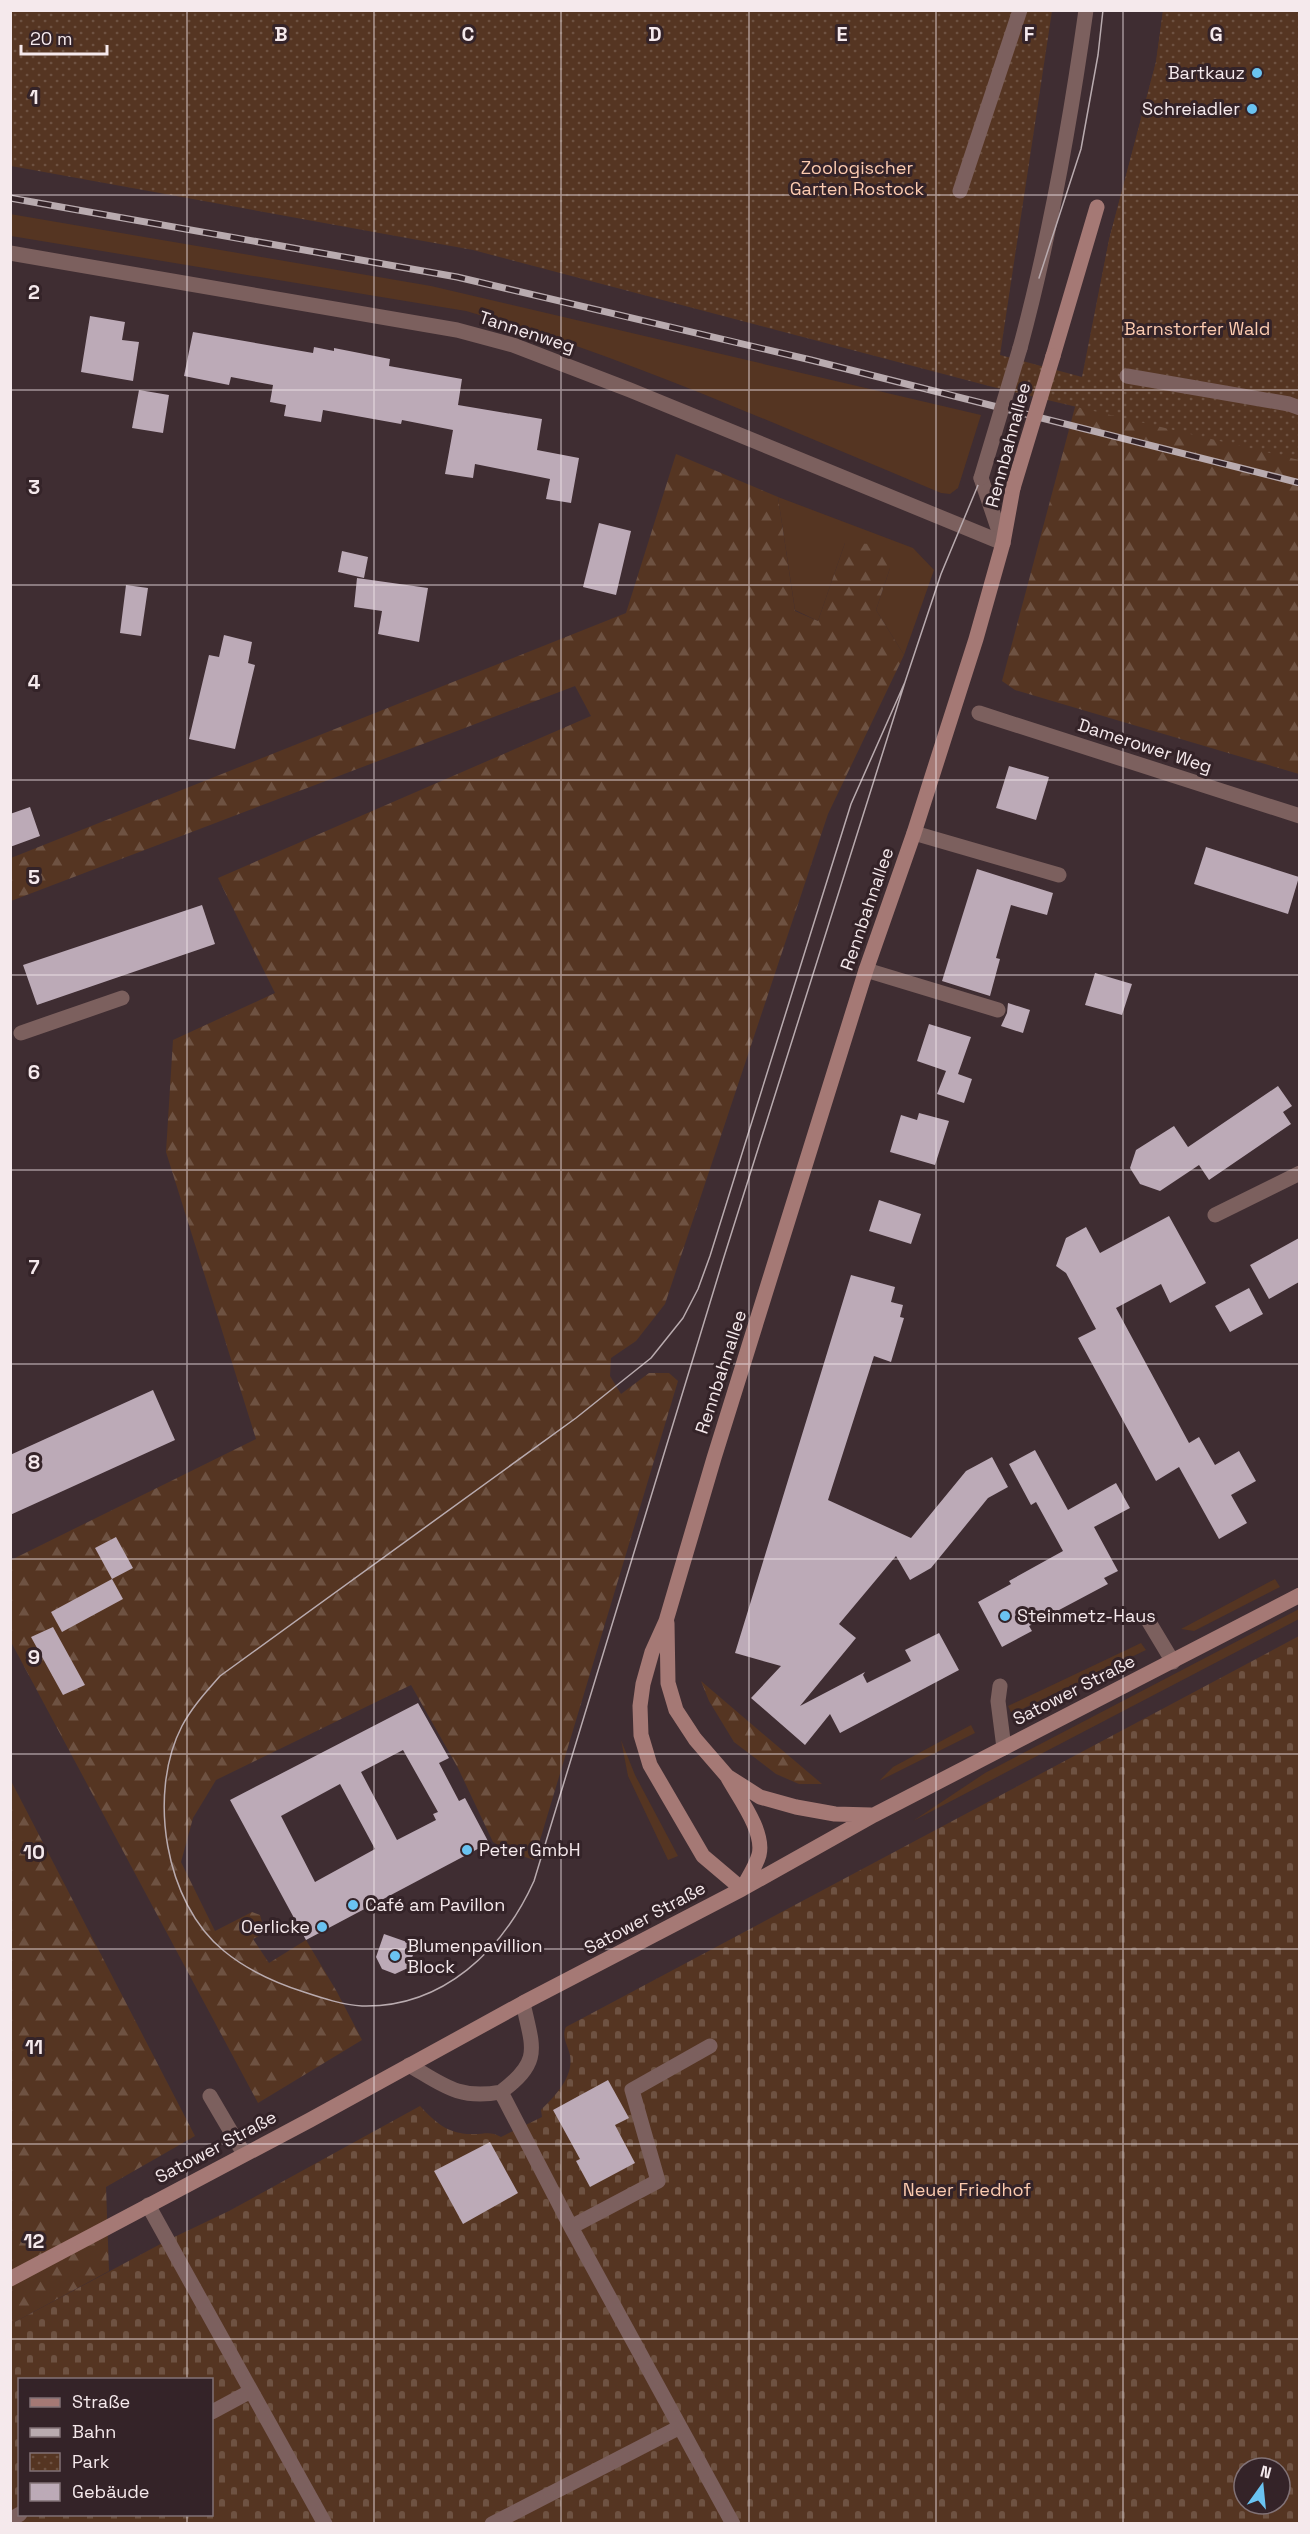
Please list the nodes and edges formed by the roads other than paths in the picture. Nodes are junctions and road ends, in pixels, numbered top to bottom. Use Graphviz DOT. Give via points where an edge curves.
graph roads {
  1 [pos="1020,10"];
  2 [pos="1086,10"];
  3 [pos="960,191"];
  4 [pos="1097,207"];
  5 [pos="10,253"];
  6 [pos="1127,376"];
  7 [pos="1299,408"];
  8 [pos="1003,543"];
  9 [pos="979,713"];
  10 [pos="1299,816"];
  11 [pos="914,833"];
  12 [pos="1059,875"];
  13 [pos="866,970"];
  14 [pos="122,998"];
  15 [pos="998,1010"];
  16 [pos="21,1033"];
  17 [pos="1299,1173"];
  18 [pos="1215,1215"];
  19 [pos="1299,1595"];
  20 [pos="666,1621"];
  21 [pos="1149,1622"];
  22 [pos="1173,1662"];
  23 [pos="1000,1686"];
  24 [pos="1004,1748"];
  25 [pos="727,1776"];
  26 [pos="874,1815"];
  27 [pos="742,1889"];
  28 [pos="523,2003"];
  29 [pos="710,2046"];
  30 [pos="409,2065"];
  31 [pos="501,2092"];
  32 [pos="210,2096"];
  33 [pos="244,2154"];
  34 [pos="148,2205"];
  35 [pos="571,2228"];
  36 [pos="10,2279"];
  37 [pos="251,2391"];
  38 [pos="213,2411"];
  39 [pos="680,2427"];
  40 [pos="324,2523"];
  41 [pos="492,2523"];
  42 [pos="733,2523"];
  1 -- 3 [label="street"];
  2 -- 8 [label="street, bridge" via="1069,127 1039,278 981,478"];
  4 -- 8 [label="main road, Rennbahnallee, bridge" via="1013,488"];
  5 -- 8 [label="street, Tannenweg" via="458,330 513,345"];
  6 -- 7 [label="street"];
  8 -- 11 [label="main road, Rennbahnallee"];
  9 -- 10 [label="street, Damerower Weg"];
  11 -- 12 [label="street"];
  11 -- 13 [label="main road, Rennbahnallee"];
  13 -- 15 [label="street"];
  13 -- 20 [label="main road, Rennbahnallee"];
  14 -- 16 [label="street"];
  17 -- 18 [label="street"];
  19 -- 22 [label="main road, Satower Straße"];
  20 -- 25 [label="main road, Rennbahnallee" via="668,1683 676,1710"];
  20 -- 27 [label="main road, Rennbahnallee" via="643,1684 641,1735 650,1765 703,1856"];
  21 -- 22 [label="street"];
  22 -- 24 [label="main road, Satower Straße"];
  23 -- 24 [label="street"];
  24 -- 26 [label="main road, Satower Straße"];
  25 -- 26 [label="main road, Rennbahnallee" via="760,1797 796,1807"];
  25 -- 27 [label="main road, Rennbahnallee" via="760,1843 759,1855"];
  26 -- 27 [label="main road, Satower Straße"];
  27 -- 28 [label="main road, Satower Straße"];
  28 -- 30 [label="main road, Satower Straße"];
  28 -- 31 [label="street" via="532,2044 529,2065"];
  29 -- 35 [label="street" via="632,2090 658,2181"];
  30 -- 31 [label="street" via="467,2095"];
  30 -- 33 [label="main road, Satower Straße"];
  31 -- 35 [label="street"];
  32 -- 33 [label="street"];
  33 -- 34 [label="main road, Satower Straße"];
  34 -- 36 [label="main road, Satower Straße"];
  34 -- 37 [label="street"];
  35 -- 39 [label="street"];
  37 -- 38 [label="street"];
  37 -- 40 [label="street"];
  39 -- 41 [label="street"];
  39 -- 42 [label="street"];
}
